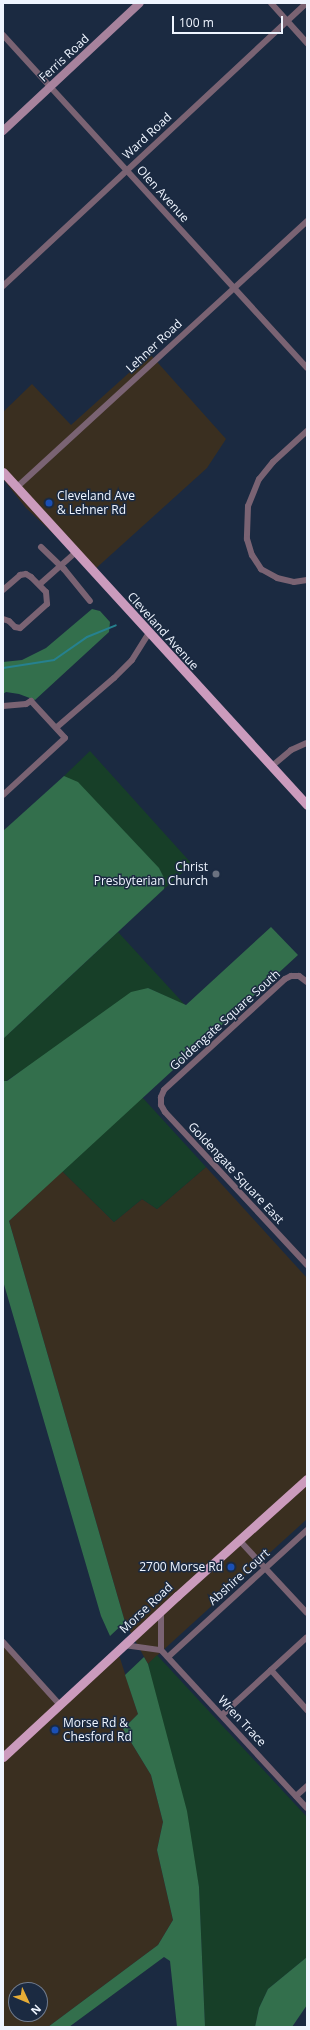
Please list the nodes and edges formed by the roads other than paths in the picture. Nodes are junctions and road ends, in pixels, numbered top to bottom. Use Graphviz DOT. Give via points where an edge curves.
graph roads {
  1 [pos="140,3"];
  2 [pos="271,3"];
  3 [pos="307,3"];
  4 [pos="287,21"];
  5 [pos="3,35"];
  6 [pos="307,43"];
  7 [pos="50,87"];
  8 [pos="3,131"];
  9 [pos="127,170"];
  10 [pos="307,221"];
  11 [pos="3,286"];
  12 [pos="233,288"];
  13 [pos="307,368"];
  14 [pos="307,431"];
  15 [pos="3,472"];
  16 [pos="17,487"];
  17 [pos="40,547"];
  18 [pos="76,552"];
  19 [pos="60,566"];
  20 [pos="307,580"];
  21 [pos="40,584"];
  22 [pos="3,590"];
  23 [pos="90,601"];
  24 [pos="3,619"];
  25 [pos="149,633"];
  26 [pos="3,706"];
  27 [pos="57,727"];
  28 [pos="307,743"];
  29 [pos="272,766"];
  30 [pos="3,795"];
  31 [pos="307,805"];
  32 [pos="306,980"];
  33 [pos="164,1090"];
  34 [pos="307,1265"];
  35 [pos="307,1479"];
  36 [pos="307,1530"];
  37 [pos="240,1541"];
  38 [pos="265,1568"];
  39 [pos="161,1611"];
  40 [pos="307,1613"];
  41 [pos="307,1637"];
  42 [pos="3,1642"];
  43 [pos="124,1645"];
  44 [pos="161,1650"];
  45 [pos="168,1657"];
  46 [pos="271,1670"];
  47 [pos="60,1705"];
  48 [pos="307,1710"];
  49 [pos="222,1715"];
  50 [pos="3,1757"];
  51 [pos="307,1786"];
  52 [pos="296,1796"];
  53 [pos="307,1808"];
  1 -- 7 [label="main road, Ferris Road"];
  2 -- 4 [label="street"];
  3 -- 4 [label="street, Ward Road"];
  4 -- 6 [label="street"];
  4 -- 9 [label="street, Ward Road"];
  5 -- 7 [label="street, Olen Avenue"];
  7 -- 8 [label="main road, Ferris Road"];
  7 -- 9 [label="street, Olen Avenue"];
  9 -- 11 [label="street, Ward Road"];
  9 -- 12 [label="street, Olen Avenue"];
  10 -- 12 [label="street, Lehner Road"];
  12 -- 13 [label="street, Olen Avenue"];
  12 -- 16 [label="street, Lehner Road"];
  14 -- 20 [label="street" via="273,462 259,479 248,506 247,539 252,555 261,568 277,578 294,582"];
  15 -- 16 [label="main road, Cleveland Avenue"];
  16 -- 18 [label="main road, Cleveland Avenue"];
  17 -- 19 [label="street"];
  18 -- 19 [label="street"];
  18 -- 25 [label="main road, Cleveland Avenue"];
  19 -- 21 [label="street"];
  19 -- 23 [label="street"];
  21 -- 22 [label="street" via="26,574 20,575"];
  21 -- 24 [label="street" via="46,592 47,604 20,628"];
  25 -- 27 [label="street" via="132,660"];
  25 -- 29 [label="main road, Cleveland Avenue"];
  26 -- 27 [label="street" via="26,704 31,701"];
  27 -- 30 [label="street" via="65,738"];
  28 -- 29 [label="street" via="291,750"];
  29 -- 31 [label="main road, Cleveland Avenue"];
  32 -- 33 [label="street, Goldengate Square South" via="299,976 285,979"];
  33 -- 34 [label="street, Goldengate Square East" via="161,1097 165,1112"];
  35 -- 37 [label="main road, Morse Road"];
  36 -- 38 [label="street, Abshire Court"];
  37 -- 38 [label="street"];
  37 -- 39 [label="main road, Morse Road"];
  38 -- 40 [label="street"];
  38 -- 45 [label="street, Abshire Court"];
  39 -- 43 [label="main road, Morse Road"];
  39 -- 44 [label="street"];
  41 -- 46 [label="street"];
  42 -- 47 [label="street"];
  43 -- 44 [label="street"];
  43 -- 47 [label="main road, Morse Road"];
  44 -- 45 [label="street, Wren Trace"];
  45 -- 49 [label="street, Wren Trace"];
  46 -- 48 [label="street"];
  46 -- 49 [label="street"];
  47 -- 50 [label="main road, Morse Road"];
  49 -- 52 [label="street, Wren Trace"];
  51 -- 52 [label="street"];
  52 -- 53 [label="street, Wren Trace"];
}
